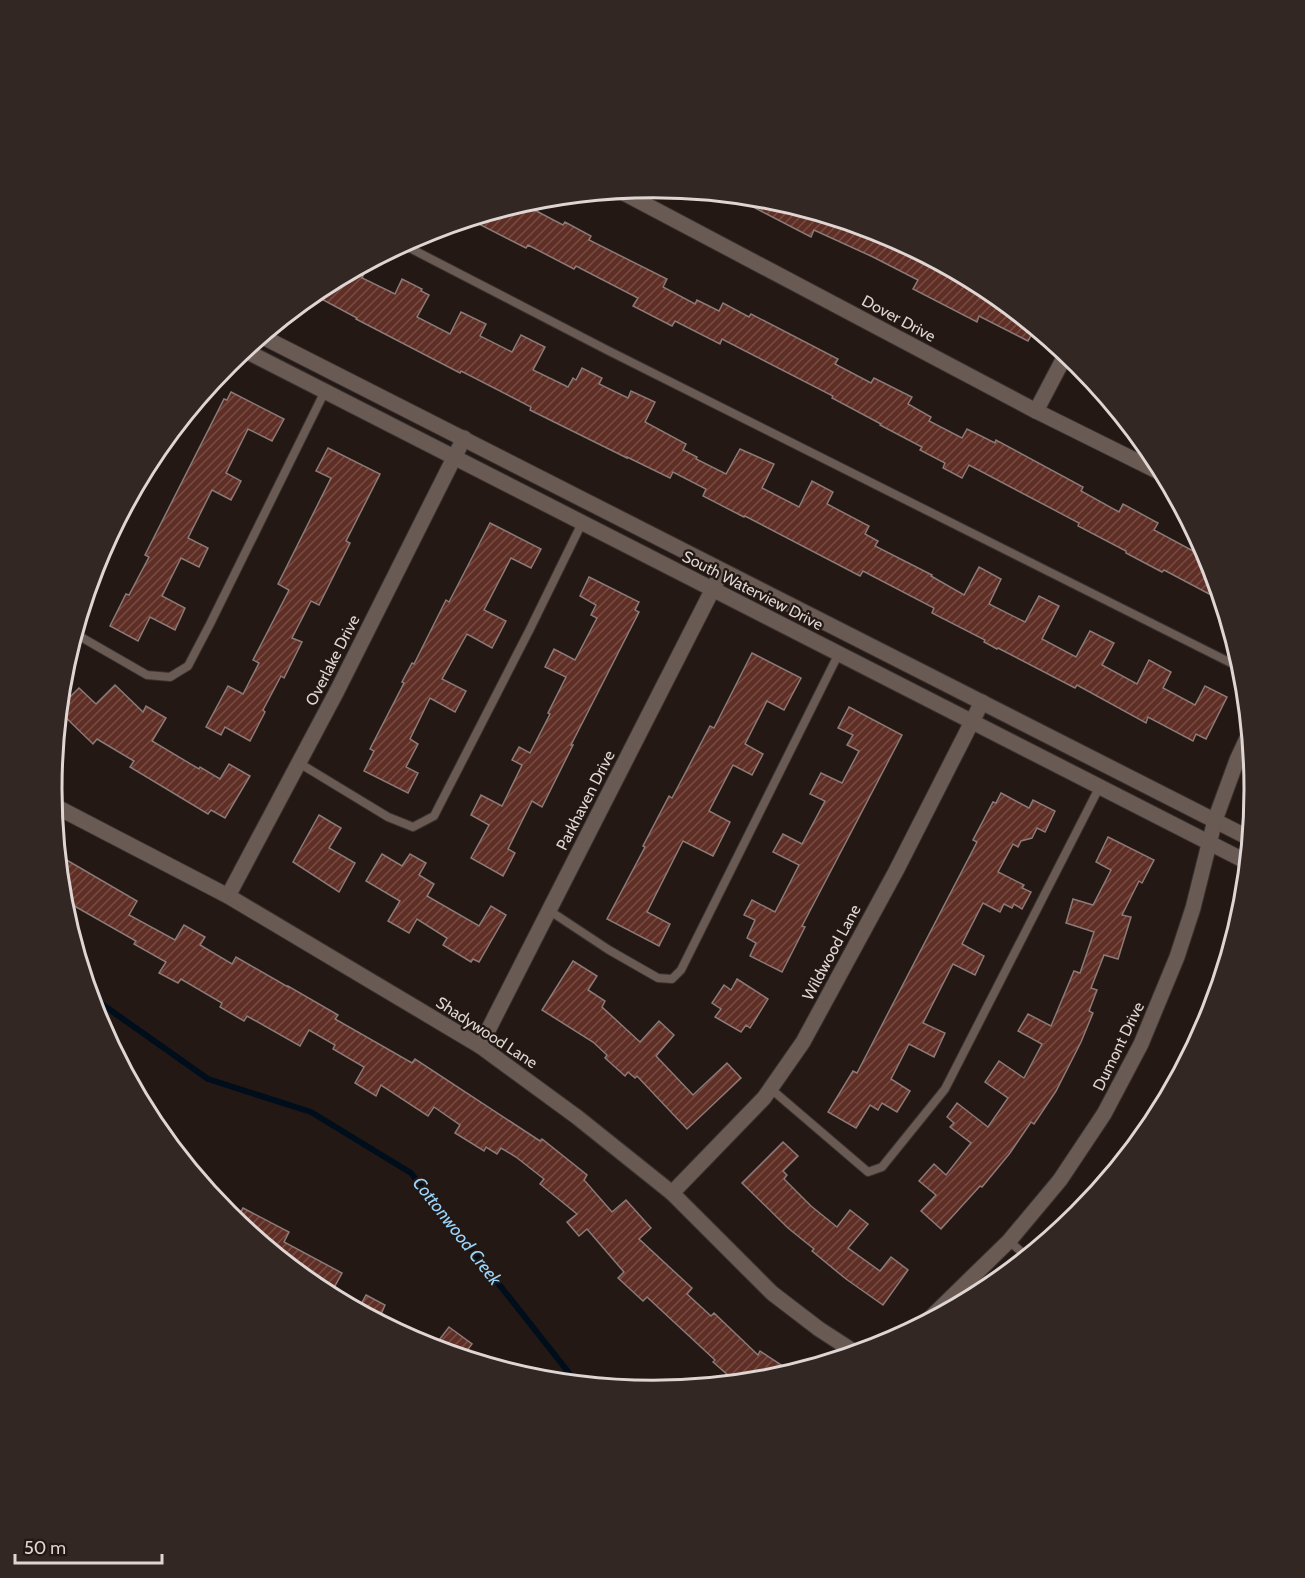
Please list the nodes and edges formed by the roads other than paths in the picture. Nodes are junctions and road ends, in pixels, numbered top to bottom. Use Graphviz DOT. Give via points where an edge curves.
graph roads {
  1 [pos="634,198"];
  2 [pos="412,249"];
  3 [pos="269,340"];
  4 [pos="253,354"];
  5 [pos="1061,362"];
  6 [pos="325,391"];
  7 [pos="1036,411"];
  8 [pos="464,438"];
  9 [pos="455,457"];
  10 [pos="1147,466"];
  11 [pos="582,523"];
  12 [pos="722,571"];
  13 [pos="712,589"];
  14 [pos="82,637"];
  15 [pos="839,654"];
  16 [pos="1229,662"];
  17 [pos="982,702"];
  18 [pos="972,721"];
  19 [pos="1242,749"];
  20 [pos="1237,760"];
  21 [pos="299,763"];
  22 [pos="1243,764"];
  23 [pos="1100,786"];
  24 [pos="63,810"];
  25 [pos="1215,820"];
  26 [pos="1241,834"];
  27 [pos="1209,842"];
  28 [pos="1239,858"];
  29 [pos="228,896"];
  30 [pos="550,911"];
  31 [pos="480,1046"];
  32 [pos="771,1089"];
  33 [pos="672,1193"];
  34 [pos="1009,1241"];
  35 [pos="1020,1251"];
  36 [pos="947,1302"];
  37 [pos="847,1347"];
  1 -- 7 [label="street, Dover Drive"];
  2 -- 16 [label="lane"];
  3 -- 8 [label="street, South Waterview Drive"];
  4 -- 6 [label="street, South Waterview Drive"];
  5 -- 7 [label="street"];
  6 -- 9 [label="street, South Waterview Drive"];
  6 -- 14 [label="lane" via="188,666 170,677 147,675"];
  7 -- 10 [label="street, Dover Drive"];
  8 -- 9 [label="street, Overlake Drive"];
  8 -- 12 [label="street, South Waterview Drive"];
  9 -- 11 [label="street, South Waterview Drive"];
  9 -- 21 [label="street, Overlake Drive"];
  11 -- 13 [label="street, South Waterview Drive"];
  11 -- 21 [label="lane" via="434,816 413,827 388,817"];
  12 -- 13 [label="street, Parkhaven Drive"];
  12 -- 17 [label="street, South Waterview Drive"];
  13 -- 15 [label="street, South Waterview Drive"];
  13 -- 30 [label="street, Parkhaven Drive"];
  15 -- 18 [label="street, South Waterview Drive"];
  15 -- 30 [label="lane" via="681,970 672,979 658,978"];
  17 -- 18 [label="street, Wildwood Lane"];
  17 -- 25 [label="street, South Waterview Drive"];
  18 -- 23 [label="street, South Waterview Drive"];
  18 -- 32 [label="street, Wildwood Lane" via="803,1042"];
  19 -- 20 [label="street, Dumont Drive"];
  20 -- 22 [label="lane"];
  20 -- 25 [label="street, Dumont Drive"];
  21 -- 29 [label="street, Overlake Drive"];
  23 -- 27 [label="street, South Waterview Drive"];
  23 -- 32 [label="lane" via="945,1089 882,1167 868,1172"];
  24 -- 29 [label="street, Shadywood Lane"];
  25 -- 26 [label="street, South Waterview Drive"];
  25 -- 27 [label="street, Dumont Drive"];
  27 -- 28 [label="street, South Waterview Drive"];
  27 -- 34 [label="street, Dumont Drive" via="1178,957 1141,1044 1104,1114 1073,1161"];
  29 -- 31 [label="street, Shadywood Lane"];
  30 -- 31 [label="street, Parkhaven Drive"];
  31 -- 33 [label="street, Shadywood Lane"];
  32 -- 33 [label="street, Wildwood Lane"];
  33 -- 37 [label="street, Shadywood Lane" via="771,1293"];
  34 -- 35 [label="lane"];
  34 -- 36 [label="street, Dumont Drive"];
}
